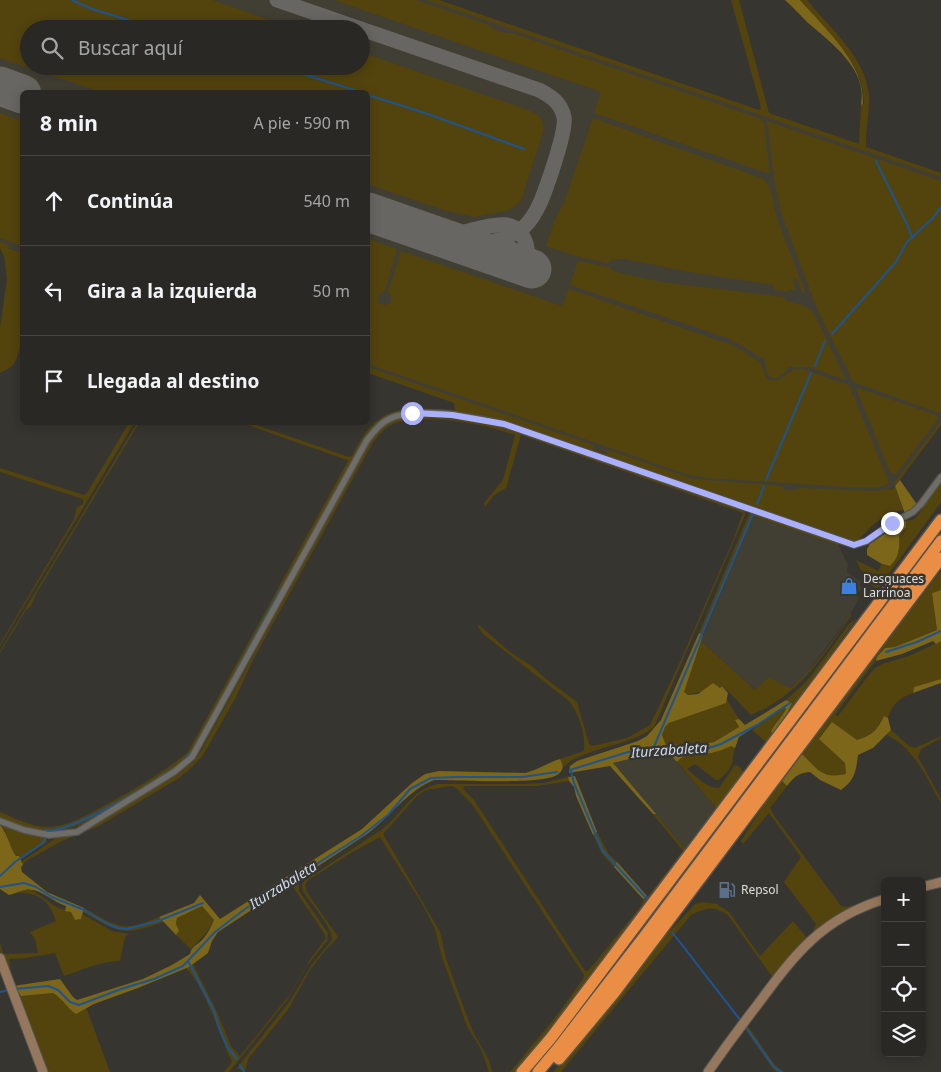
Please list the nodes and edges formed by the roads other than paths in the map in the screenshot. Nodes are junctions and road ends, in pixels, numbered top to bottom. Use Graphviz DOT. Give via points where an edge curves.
graph roads {
  1 [pos="941,477"];
  2 [pos="941,520"];
  3 [pos="941,541"];
  4 [pos="941,558"];
  5 [pos="0,821"];
  6 [pos="941,882"];
  7 [pos="926,886"];
  8 [pos="881,900"];
  9 [pos="0,958"];
  10 [pos="43,1072"];
  11 [pos="522,1072"];
  12 [pos="538,1072"];
  13 [pos="547,1072"];
  14 [pos="708,1072"];
  1 -- 5 [label="street" via="913,512 854,545 504,424 418,413 388,419 367,440 192,756 174,772 77,832 49,835"];
  2 -- 11 [label="highway" via="551,1038"];
  3 -- 12 [label="highway" via="647,933"];
  4 -- 13 [label="highway" via="614,993"];
  6 -- 7 [label="street"];
  8 -- 14 [label="street" via="846,914 812,938 783,970"];
  9 -- 10 [label="street"];
}
